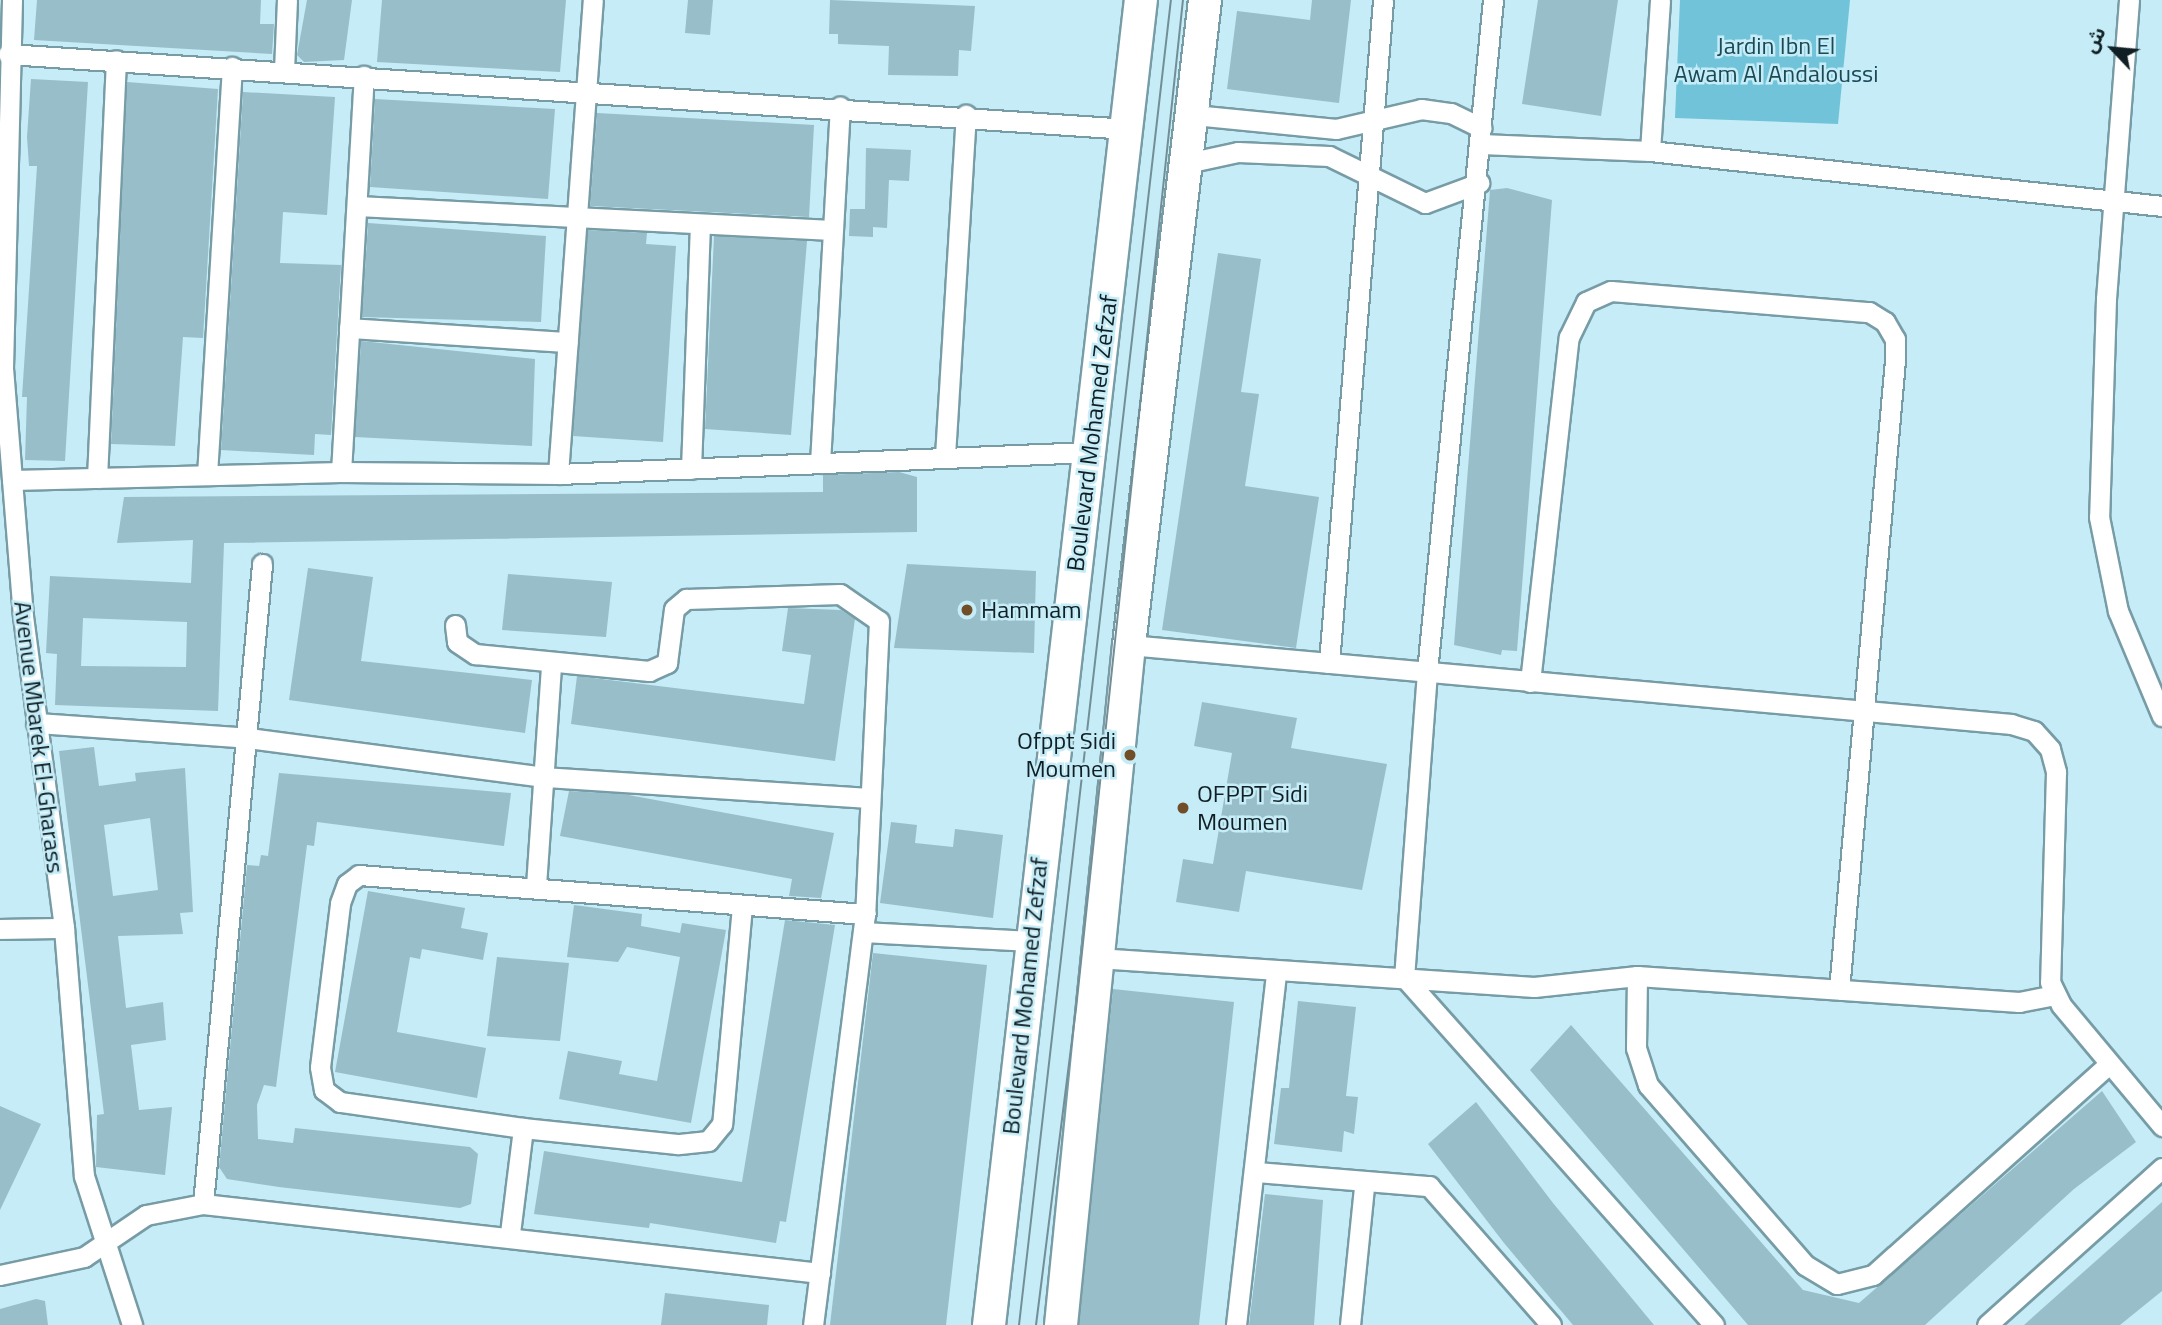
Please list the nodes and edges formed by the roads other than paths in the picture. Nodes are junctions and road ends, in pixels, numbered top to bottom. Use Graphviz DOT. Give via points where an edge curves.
graph roads {
  1 [pos="287,0"];
  2 [pos="593,0"];
  3 [pos="1141,0"];
  4 [pos="1205,0"];
  5 [pos="1383,0"];
  6 [pos="1493,0"];
  7 [pos="1660,0"];
  8 [pos="2129,0"];
  9 [pos="8,12"];
  10 [pos="8,54"];
  11 [pos="116,60"];
  12 [pos="232,67"];
  13 [pos="284,71"];
  14 [pos="364,76"];
  15 [pos="584,90"];
  16 [pos="840,107"];
  17 [pos="965,115"];
  18 [pos="1194,115"];
  19 [pos="1370,124"];
  20 [pos="1128,129"];
  21 [pos="1481,136"];
  22 [pos="1650,151"];
  23 [pos="1187,163"];
  24 [pos="1366,173"];
  25 [pos="1479,183"];
  26 [pos="2115,204"];
  27 [pos="358,206"];
  28 [pos="2162,206"];
  29 [pos="576,219"];
  30 [pos="700,225"];
  31 [pos="832,230"];
  32 [pos="349,328"];
  33 [pos="568,342"];
  34 [pos="2,368"];
  35 [pos="1089,452"];
  36 [pos="945,456"];
  37 [pos="820,463"];
  38 [pos="691,469"];
  39 [pos="341,472"];
  40 [pos="558,474"];
  41 [pos="207,475"];
  42 [pos="97,478"];
  43 [pos="12,480"];
  44 [pos="262,564"];
  45 [pos="455,625"];
  46 [pos="1129,645"];
  47 [pos="1329,663"];
  48 [pos="551,665"];
  49 [pos="1427,672"];
  50 [pos="1530,682"];
  51 [pos="1866,712"];
  52 [pos="2162,716"];
  53 [pos="36,723"];
  54 [pos="248,738"];
  55 [pos="544,777"];
  56 [pos="867,798"];
  57 [pos="536,886"];
  58 [pos="742,906"];
  59 [pos="864,923"];
  60 [pos="64,928"];
  61 [pos="0,929"];
  62 [pos="1031,940"];
  63 [pos="1097,958"];
  64 [pos="1276,973"];
  65 [pos="1637,976"];
  66 [pos="1404,977"];
  67 [pos="1839,990"];
  68 [pos="2055,995"];
  69 [pos="2109,1063"];
  70 [pos="2162,1126"];
  71 [pos="523,1128"];
  72 [pos="2162,1168"];
  73 [pos="1257,1172"];
  74 [pos="1364,1186"];
  75 [pos="203,1204"];
  76 [pos="510,1233"];
  77 [pos="105,1244"];
  78 [pos="820,1273"];
  79 [pos="0,1275"];
  80 [pos="132,1325"];
  81 [pos="813,1325"];
  82 [pos="989,1325"];
  83 [pos="1061,1325"];
  84 [pos="1236,1325"];
  85 [pos="1350,1325"];
  86 [pos="1550,1325"];
  87 [pos="1714,1325"];
  88 [pos="1987,1325"];
  1 -- 13 [label="street"];
  2 -- 15 [label="street"];
  3 -- 20 [label="main road, Boulevard Mohamed Zefzaf"];
  4 -- 18 [label="main road"];
  5 -- 19 [label="street"];
  6 -- 21 [label="street"];
  7 -- 22 [label="street"];
  8 -- 26 [label="street"];
  9 -- 10 [label="street, Avenue Mbarek El-Gharass"];
  10 -- 11 [label="street"];
  10 -- 34 [label="street, Avenue Mbarek El-Gharass"];
  11 -- 12 [label="street"];
  11 -- 42 [label="street"];
  12 -- 13 [label="street"];
  12 -- 41 [label="street"];
  13 -- 14 [label="street"];
  14 -- 15 [label="street"];
  14 -- 27 [label="street"];
  15 -- 16 [label="street"];
  15 -- 29 [label="street"];
  16 -- 17 [label="street"];
  16 -- 31 [label="street"];
  17 -- 20 [label="street"];
  17 -- 36 [label="street"];
  18 -- 19 [label="street" via="1314,128"];
  18 -- 23 [label="main road"];
  19 -- 21 [label="street" via="1421,109 1451,113"];
  19 -- 24 [label="street"];
  20 -- 35 [label="main road, Boulevard Mohamed Zefzaf"];
  21 -- 22 [label="street"];
  21 -- 25 [label="street"];
  22 -- 26 [label="street"];
  23 -- 24 [label="street" via="1238,152 1305,154 1343,159"];
  23 -- 46 [label="main road"];
  24 -- 25 [label="street" via="1425,203"];
  24 -- 47 [label="street"];
  25 -- 49 [label="street"];
  26 -- 28 [label="street"];
  26 -- 52 [label="street" via="2099,517 2121,621"];
  27 -- 29 [label="street"];
  27 -- 32 [label="street"];
  29 -- 30 [label="street"];
  29 -- 33 [label="street"];
  30 -- 31 [label="street"];
  30 -- 38 [label="street"];
  31 -- 37 [label="street"];
  32 -- 33 [label="street"];
  32 -- 39 [label="street"];
  33 -- 40 [label="street"];
  34 -- 43 [label="street, Avenue Mbarek El-Gharass"];
  35 -- 36 [label="street"];
  35 -- 62 [label="main road, Boulevard Mohamed Zefzaf"];
  36 -- 37 [label="street"];
  37 -- 38 [label="street"];
  38 -- 40 [label="street"];
  39 -- 40 [label="street"];
  39 -- 41 [label="street"];
  41 -- 42 [label="street"];
  42 -- 43 [label="street"];
  43 -- 53 [label="street, Avenue Mbarek El-Gharass"];
  44 -- 54 [label="street"];
  45 -- 48 [label="street" via="457,642 469,653"];
  46 -- 47 [label="street"];
  46 -- 63 [label="main road"];
  47 -- 49 [label="street"];
  48 -- 55 [label="street"];
  48 -- 56 [label="street" via="659,669 669,655 674,609 686,599 851,596 880,621"];
  49 -- 50 [label="street"];
  49 -- 66 [label="street"];
  50 -- 51 [label="street"];
  50 -- 51 [label="street" via="1569,337 1586,302 1611,290 1870,312 1895,339 1895,360"];
  51 -- 67 [label="street"];
  51 -- 68 [label="street" via="2022,726 2050,749 2056,786 2047,955"];
  53 -- 54 [label="street"];
  53 -- 60 [label="street, Avenue Mbarek El-Gharass"];
  54 -- 55 [label="street"];
  54 -- 75 [label="street"];
  55 -- 56 [label="street"];
  55 -- 57 [label="street"];
  56 -- 59 [label="street"];
  57 -- 58 [label="street"];
  57 -- 71 [label="street" via="375,874 350,880 338,916 320,1067 324,1090 340,1102"];
  58 -- 59 [label="street"];
  58 -- 71 [label="street" via="733,1042 716,1135 677,1144"];
  59 -- 62 [label="street"];
  59 -- 78 [label="street"];
  60 -- 61 [label="street"];
  60 -- 77 [label="street, Avenue Mbarek El-Gharass" via="84,1176"];
  62 -- 82 [label="main road, Boulevard Mohamed Zefzaf"];
  63 -- 64 [label="street"];
  63 -- 83 [label="main road"];
  64 -- 66 [label="street"];
  64 -- 73 [label="street"];
  65 -- 66 [label="street" via="1534,987"];
  65 -- 67 [label="street"];
  65 -- 69 [label="street" via="1636,1048 1648,1085 1805,1265 1837,1284 1873,1275"];
  66 -- 87 [label="street"];
  67 -- 68 [label="street" via="2020,1002"];
  68 -- 69 [label="street"];
  69 -- 70 [label="street"];
  71 -- 76 [label="street"];
  72 -- 88 [label="street"];
  73 -- 74 [label="street"];
  73 -- 84 [label="street"];
  74 -- 85 [label="street"];
  74 -- 86 [label="street" via="1413,1182 1434,1189"];
  75 -- 76 [label="street"];
  75 -- 77 [label="street" via="146,1215"];
  76 -- 78 [label="street"];
  77 -- 79 [label="street" via="84,1256"];
  77 -- 80 [label="street, Avenue Mbarek El-Gharass"];
  78 -- 81 [label="street"];
}
